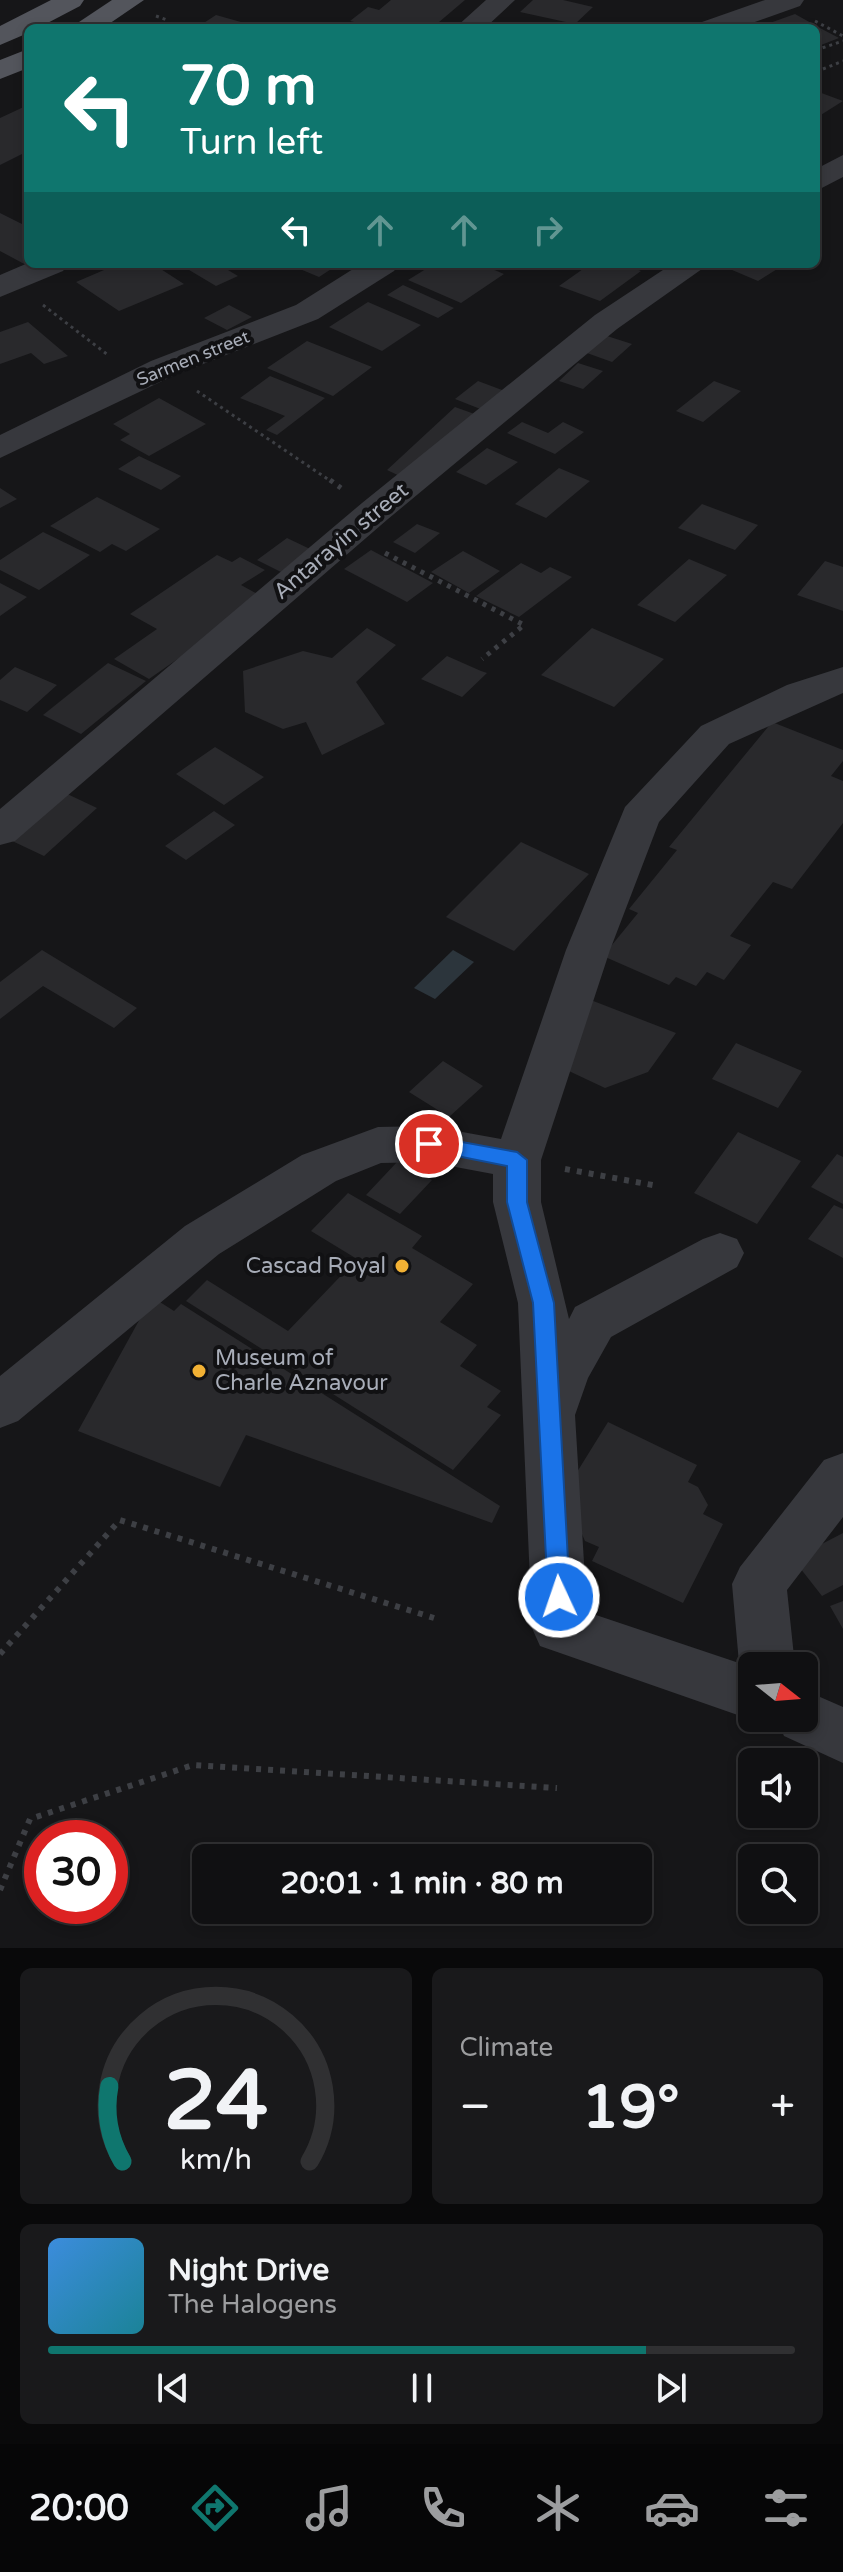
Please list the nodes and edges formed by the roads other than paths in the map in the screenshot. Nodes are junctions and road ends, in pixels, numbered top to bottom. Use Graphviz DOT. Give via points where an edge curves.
graph roads {
  1 [pos="71,0"];
  2 [pos="131,0"];
  3 [pos="502,0"];
  4 [pos="791,0"];
  5 [pos="24,24"];
  6 [pos="25,24"];
  7 [pos="91,24"];
  8 [pos="474,24"];
  9 [pos="718,24"];
  10 [pos="0,37"];
  11 [pos="24,59"];
  12 [pos="0,71"];
  13 [pos="843,164"];
  14 [pos="820,179"];
  15 [pos="43,268"];
  16 [pos="377,268"];
  17 [pos="687,268"];
  18 [pos="6,284"];
  19 [pos="0,448"];
  20 [pos="843,679"];
  21 [pos="0,831"];
  22 [pos="517,1160"];
  23 [pos="720,1253"];
  24 [pos="0,1406"];
  25 [pos="550,1415"];
  26 [pos="843,1476"];
  27 [pos="766,1652"];
  28 [pos="738,1689"];
  29 [pos="818,1724"];
  30 [pos="843,1736"];
  1 -- 6 [label="main road"];
  2 -- 7 [label="main road"];
  3 -- 8 [label="street"];
  4 -- 9 [label="street"];
  5 -- 10 [label="main road"];
  11 -- 12 [label="main road"];
  13 -- 14 [label="street"];
  15 -- 18 [label="street"];
  16 -- 19 [label="street, Sarmen street" via="307,312 151,373"];
  17 -- 21 [label="street, Antarayin street" via="606,322"];
  20 -- 22 [label="street" via="715,735 640,817 588,950"];
  22 -- 24 [label="street" via="429,1144 378,1145 319,1168 202,1240"];
  22 -- 25 [label="street" via="517,1202 543,1303"];
  23 -- 25 [label="street" via="593,1322 563,1375"];
  25 -- 28 [label="street" via="560,1628"];
  26 -- 27 [label="street" via="759,1584"];
  29 -- 30 [label="street"];
}
